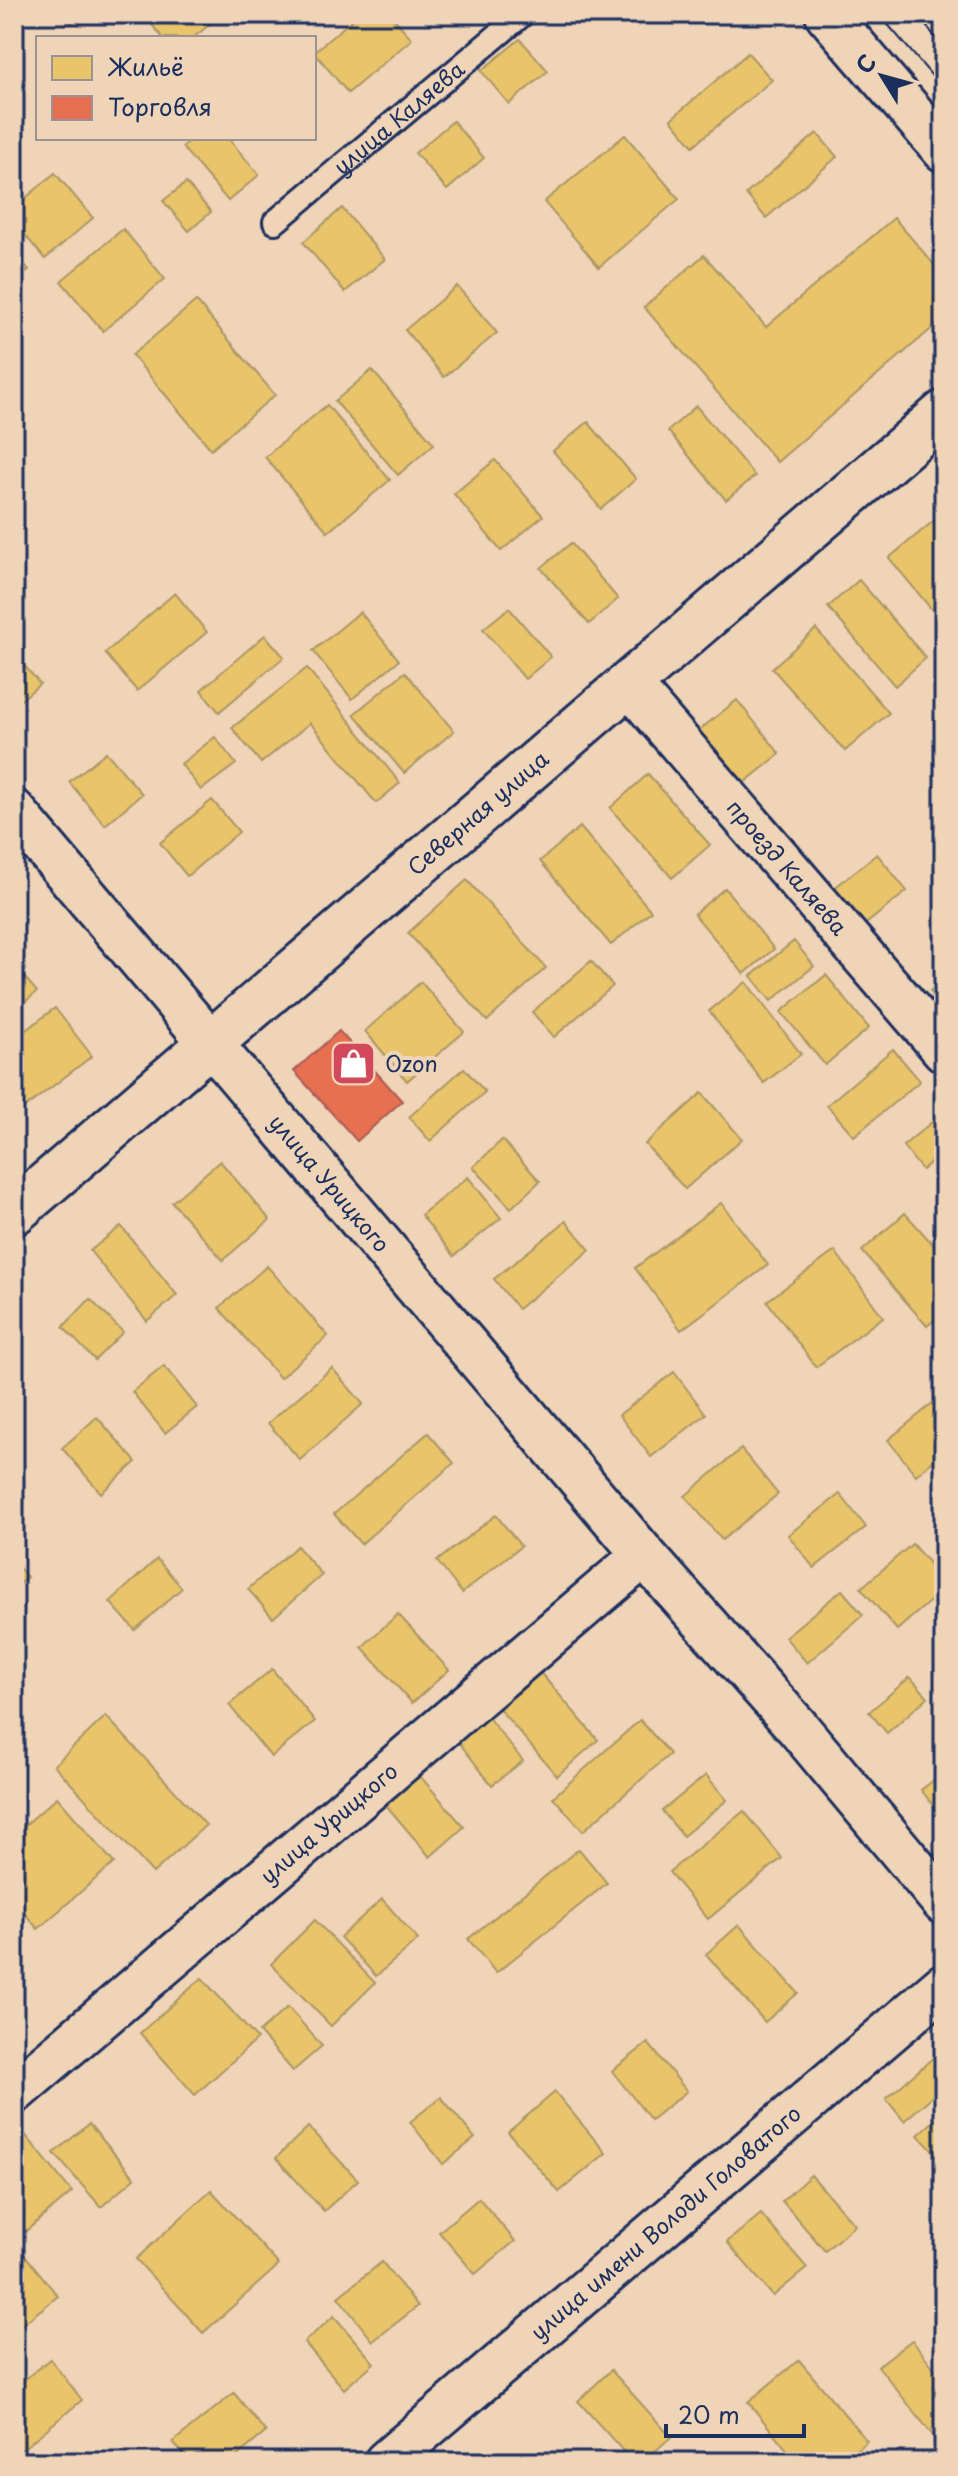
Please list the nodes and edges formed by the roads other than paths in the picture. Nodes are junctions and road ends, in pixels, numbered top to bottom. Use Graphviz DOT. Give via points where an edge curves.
graph roads {
  1 [pos="523,14"];
  2 [pos="827,14"];
  3 [pos="944,150"];
  4 [pos="275,222"];
  5 [pos="944,413"];
  6 [pos="629,684"];
  7 [pos="14,811"];
  8 [pos="211,1043"];
  9 [pos="944,1050"];
  10 [pos="14,1212"];
  11 [pos="644,1555"];
  12 [pos="944,1903"];
  13 [pos="944,1985"];
  14 [pos="14,2092"];
  15 [pos="386,2462"];
  1 -- 4 [label="lane, улица Каляева"];
  2 -- 3 [label="street"];
  5 -- 6 [label="main road, Северная улица"];
  6 -- 8 [label="main road, Северная улица"];
  6 -- 9 [label="street, проезд Каляева"];
  7 -- 8 [label="street, улица Урицкого"];
  8 -- 10 [label="main road, Северная улица"];
  8 -- 11 [label="street, улица Урицкого"];
  11 -- 12 [label="street, улица Урицкого"];
  11 -- 14 [label="street, улица Урицкого"];
  13 -- 15 [label="street, улица имени Володи Головатого"];
}
